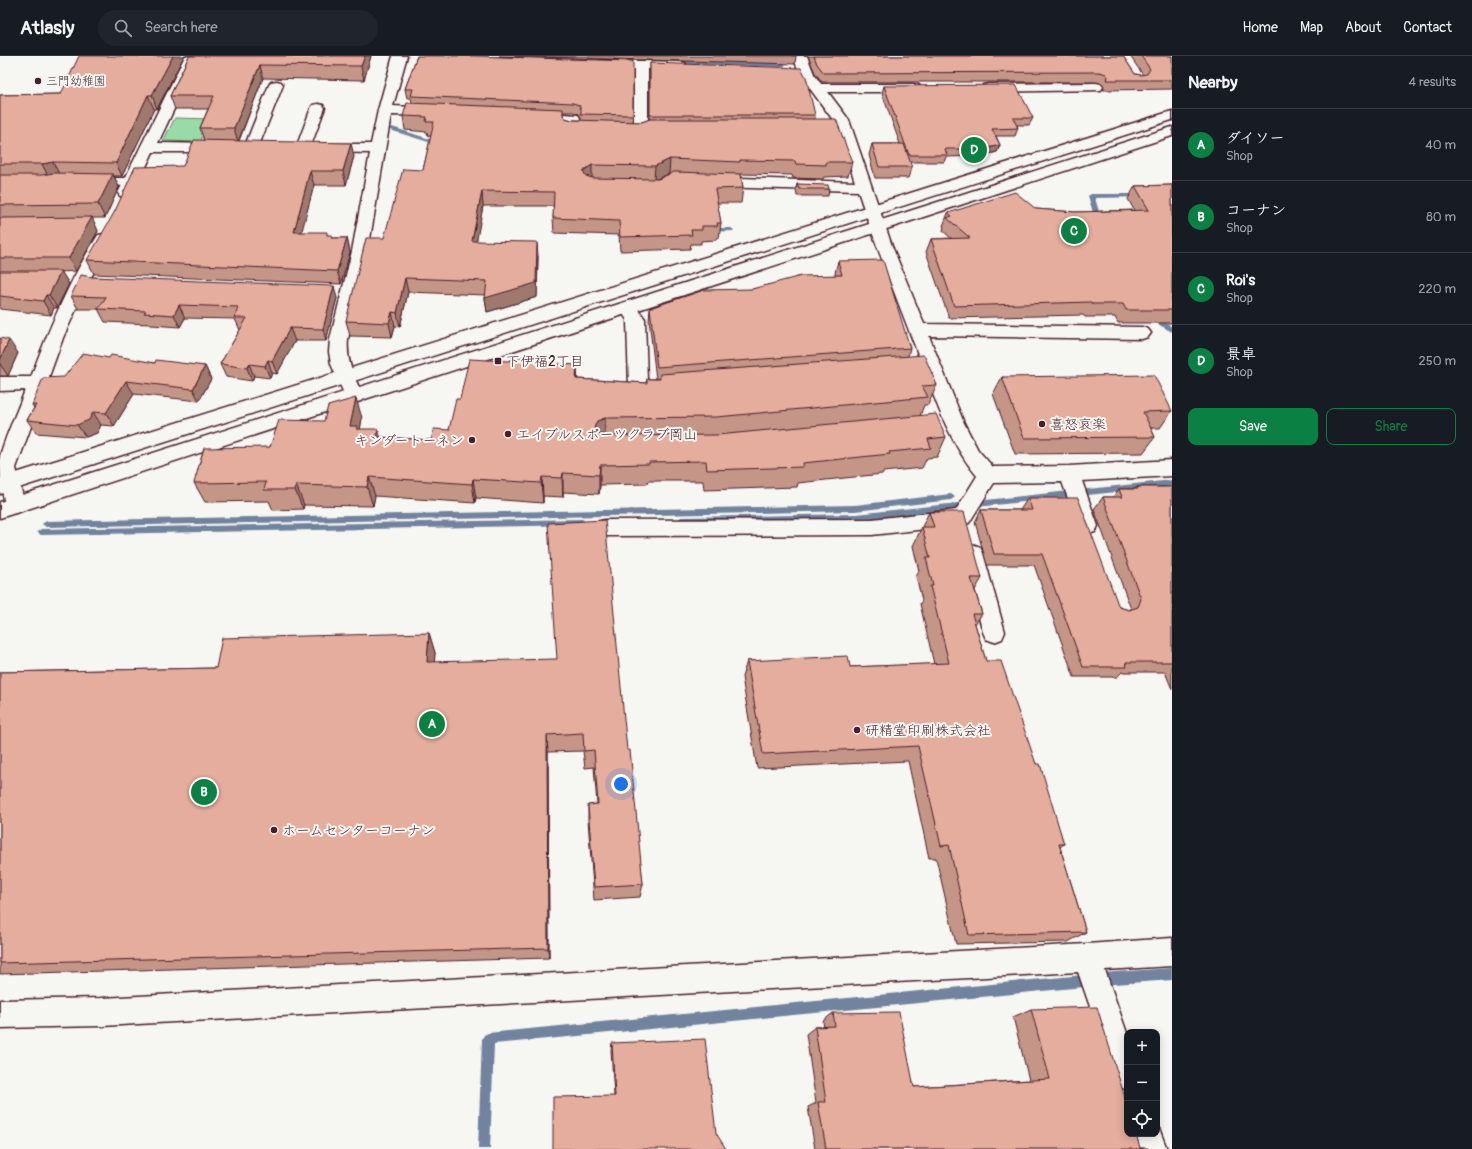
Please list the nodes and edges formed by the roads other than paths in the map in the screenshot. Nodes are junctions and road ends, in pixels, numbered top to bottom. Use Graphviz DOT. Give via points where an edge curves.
graph roads {
  1 [pos="192,56"];
  2 [pos="400,56"];
  3 [pos="800,56"];
  4 [pos="586,63"];
  5 [pos="641,65"];
  6 [pos="696,67"];
  7 [pos="790,70"];
  8 [pos="806,70"];
  9 [pos="276,85"];
  10 [pos="1096,87"];
  11 [pos="817,88"];
  12 [pos="928,88"];
  13 [pos="976,88"];
  14 [pos="318,108"];
  15 [pos="385,110"];
  16 [pos="448,113"];
  17 [pos="1172,115"];
  18 [pos="518,116"];
  19 [pos="795,128"];
  20 [pos="845,128"];
  21 [pos="611,130"];
  22 [pos="626,130"];
  23 [pos="1172,131"];
  24 [pos="1083,143"];
  25 [pos="147,147"];
  26 [pos="251,148"];
  27 [pos="266,148"];
  28 [pos="288,148"];
  29 [pos="303,148"];
  30 [pos="378,149"];
  31 [pos="1099,154"];
  32 [pos="975,177"];
  33 [pos="84,181"];
  34 [pos="700,181"];
  35 [pos="131,182"];
  36 [pos="865,187"];
  37 [pos="991,190"];
  38 [pos="875,218"];
  39 [pos="762,245"];
  40 [pos="776,260"];
  41 [pos="74,278"];
  42 [pos="99,282"];
  43 [pos="615,291"];
  44 [pos="628,308"];
  45 [pos="917,330"];
  46 [pos="1142,333"];
  47 [pos="470,337"];
  48 [pos="481,355"];
  49 [pos="932,366"];
  50 [pos="912,368"];
  51 [pos="345,376"];
  52 [pos="37,383"];
  53 [pos="0,384"];
  54 [pos="677,385"];
  55 [pos="354,396"];
  56 [pos="219,416"];
  57 [pos="954,423"];
  58 [pos="935,425"];
  59 [pos="226,437"];
  60 [pos="1171,470"];
  61 [pos="988,475"];
  62 [pos="5,484"];
  63 [pos="1074,487"];
  64 [pos="968,507"];
  65 [pos="7,508"];
  66 [pos="604,528"];
  67 [pos="1095,544"];
  68 [pos="994,632"];
  69 [pos="1172,952"];
  70 [pos="1093,974"];
  71 [pos="0,1014"];
  72 [pos="1124,1066"];
  73 [pos="1148,1137"];
  74 [pos="1152,1149"];
  1 -- 25 [label="street"];
  2 -- 15 [label="street"];
  3 -- 8 [label="street"];
  4 -- 5 [label="street"];
  5 -- 6 [label="street"];
  5 -- 22 [label="street" via="648,129"];
  7 -- 8 [label="street"];
  8 -- 11 [label="street"];
  9 -- 26 [label="street"];
  10 -- 13 [label="street"];
  11 -- 12 [label="street"];
  11 -- 20 [label="street" via="842,120"];
  14 -- 29 [label="street"];
  15 -- 16 [label="street"];
  15 -- 30 [label="street"];
  17 -- 24 [label="street"];
  18 -- 21 [label="street" via="573,118 572,129"];
  19 -- 20 [label="street"];
  20 -- 36 [label="street"];
  23 -- 31 [label="street"];
  24 -- 31 [label="street"];
  24 -- 32 [label="street"];
  25 -- 26 [label="street"];
  25 -- 35 [label="street"];
  26 -- 27 [label="street"];
  28 -- 29 [label="street"];
  29 -- 30 [label="street"];
  30 -- 51 [label="street" via="360,251 341,292 338,352"];
  31 -- 37 [label="street"];
  32 -- 37 [label="street"];
  32 -- 38 [label="street"];
  33 -- 35 [label="lane"];
  34 -- 36 [label="street"];
  35 -- 41 [label="street" via="115,217"];
  36 -- 38 [label="street"];
  37 -- 38 [label="street"];
  38 -- 39 [label="street"];
  38 -- 40 [label="street"];
  38 -- 45 [label="street"];
  39 -- 40 [label="street"];
  39 -- 43 [label="street"];
  40 -- 44 [label="street"];
  41 -- 42 [label="street"];
  41 -- 52 [label="street"];
  43 -- 44 [label="street"];
  43 -- 47 [label="street"];
  44 -- 48 [label="street"];
  44 -- 54 [label="street" via="636,319 638,388"];
  45 -- 46 [label="street"];
  45 -- 49 [label="street"];
  47 -- 48 [label="street"];
  47 -- 51 [label="street"];
  48 -- 55 [label="street"];
  49 -- 50 [label="street"];
  49 -- 57 [label="street"];
  51 -- 55 [label="street"];
  51 -- 56 [label="street"];
  52 -- 53 [label="street"];
  52 -- 62 [label="street" via="6,468"];
  55 -- 59 [label="street"];
  56 -- 59 [label="street"];
  56 -- 62 [label="street"];
  57 -- 58 [label="street"];
  57 -- 61 [label="street" via="971,455"];
  59 -- 65 [label="street"];
  60 -- 63 [label="street"];
  61 -- 63 [label="street"];
  61 -- 64 [label="street"];
  62 -- 65 [label="street"];
  63 -- 67 [label="street"];
  64 -- 66 [label="street" via="872,527"];
  64 -- 68 [label="street"];
  69 -- 70 [label="street"];
  70 -- 71 [label="street"];
  70 -- 72 [label="street"];
  73 -- 74 [label="street"];
}
